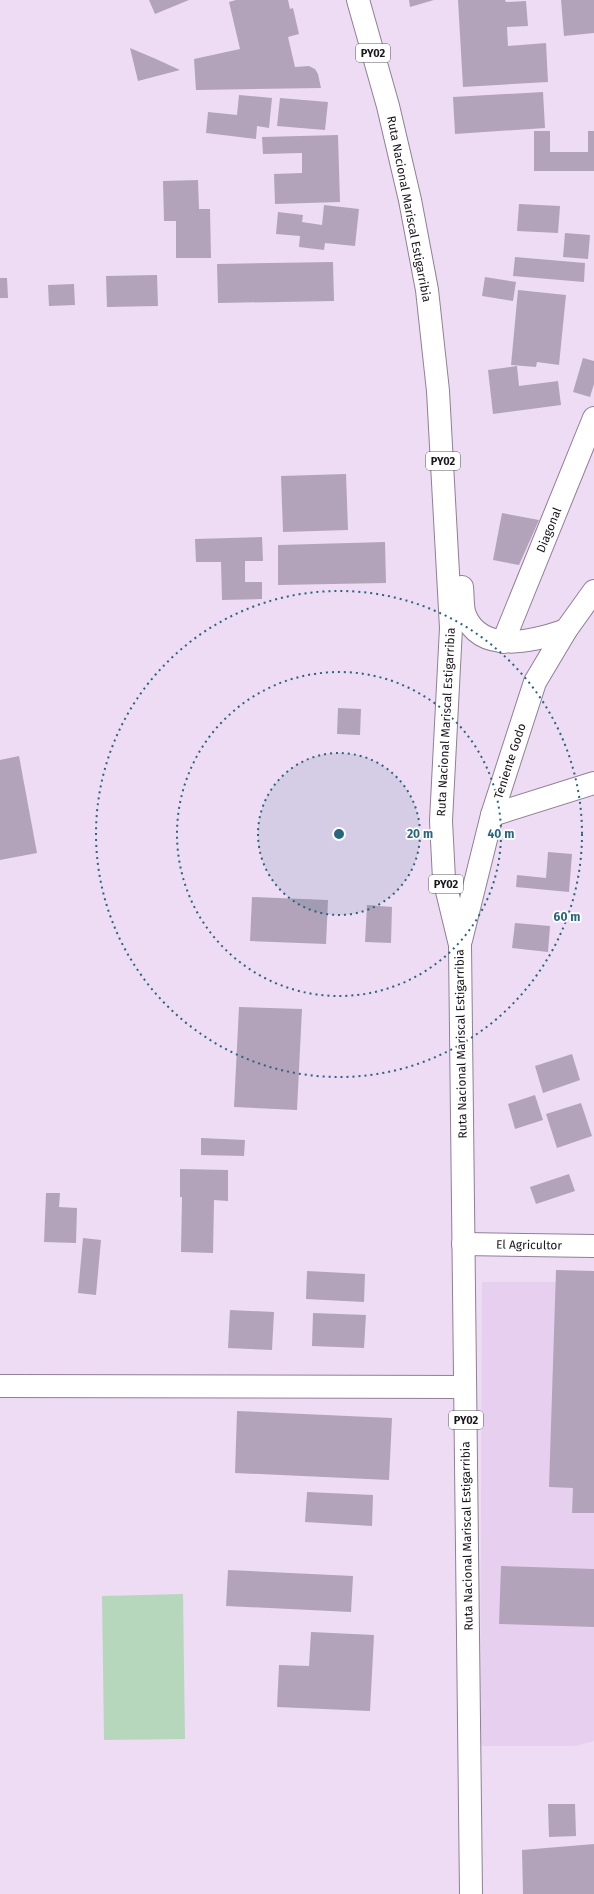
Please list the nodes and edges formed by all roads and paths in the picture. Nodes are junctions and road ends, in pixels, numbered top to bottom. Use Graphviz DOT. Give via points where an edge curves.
graph roads {
  1 [pos="358,0"];
  2 [pos="594,418"];
  3 [pos="445,494"];
  4 [pos="594,591"];
  5 [pos="566,630"];
  6 [pos="503,642"];
  7 [pos="594,783"];
  8 [pos="492,815"];
  9 [pos="460,945"];
  10 [pos="463,1244"];
  11 [pos="594,1246"];
  12 [pos="0,1386"];
  13 [pos="465,1387"];
  14 [pos="471,1894"];
  1 -- 3 [label="main road, Ruta Nacional Mariscal Estigarribia / PY02" via="388,106 410,200 427,290 438,391"];
  2 -- 6 [label="main road, Diagonal"];
  3 -- 6 [label="main road" via="457,533 465,613 472,627 482,636"];
  3 -- 9 [label="main road, Ruta Nacional Mariscal Estigarribia / PY02" via="451,628 441,821 444,879"];
  4 -- 5 [label="main road, Teniente Godo / PY02"];
  5 -- 6 [label="main road" via="544,638"];
  5 -- 8 [label="main road, Teniente Godo / PY02" via="535,682"];
  7 -- 8 [label="main road"];
  8 -- 9 [label="main road, Teniente Godo / PY02"];
  9 -- 10 [label="main road, Ruta Nacional Mariscal Estigarribia / PY02"];
  10 -- 11 [label="main road, El Agricultor"];
  10 -- 13 [label="main road, Ruta Nacional Mariscal Estigarribia / PY02"];
  12 -- 13 [label="main road"];
  13 -- 14 [label="main road, Ruta Nacional Mariscal Estigarribia / PY02"];
}
